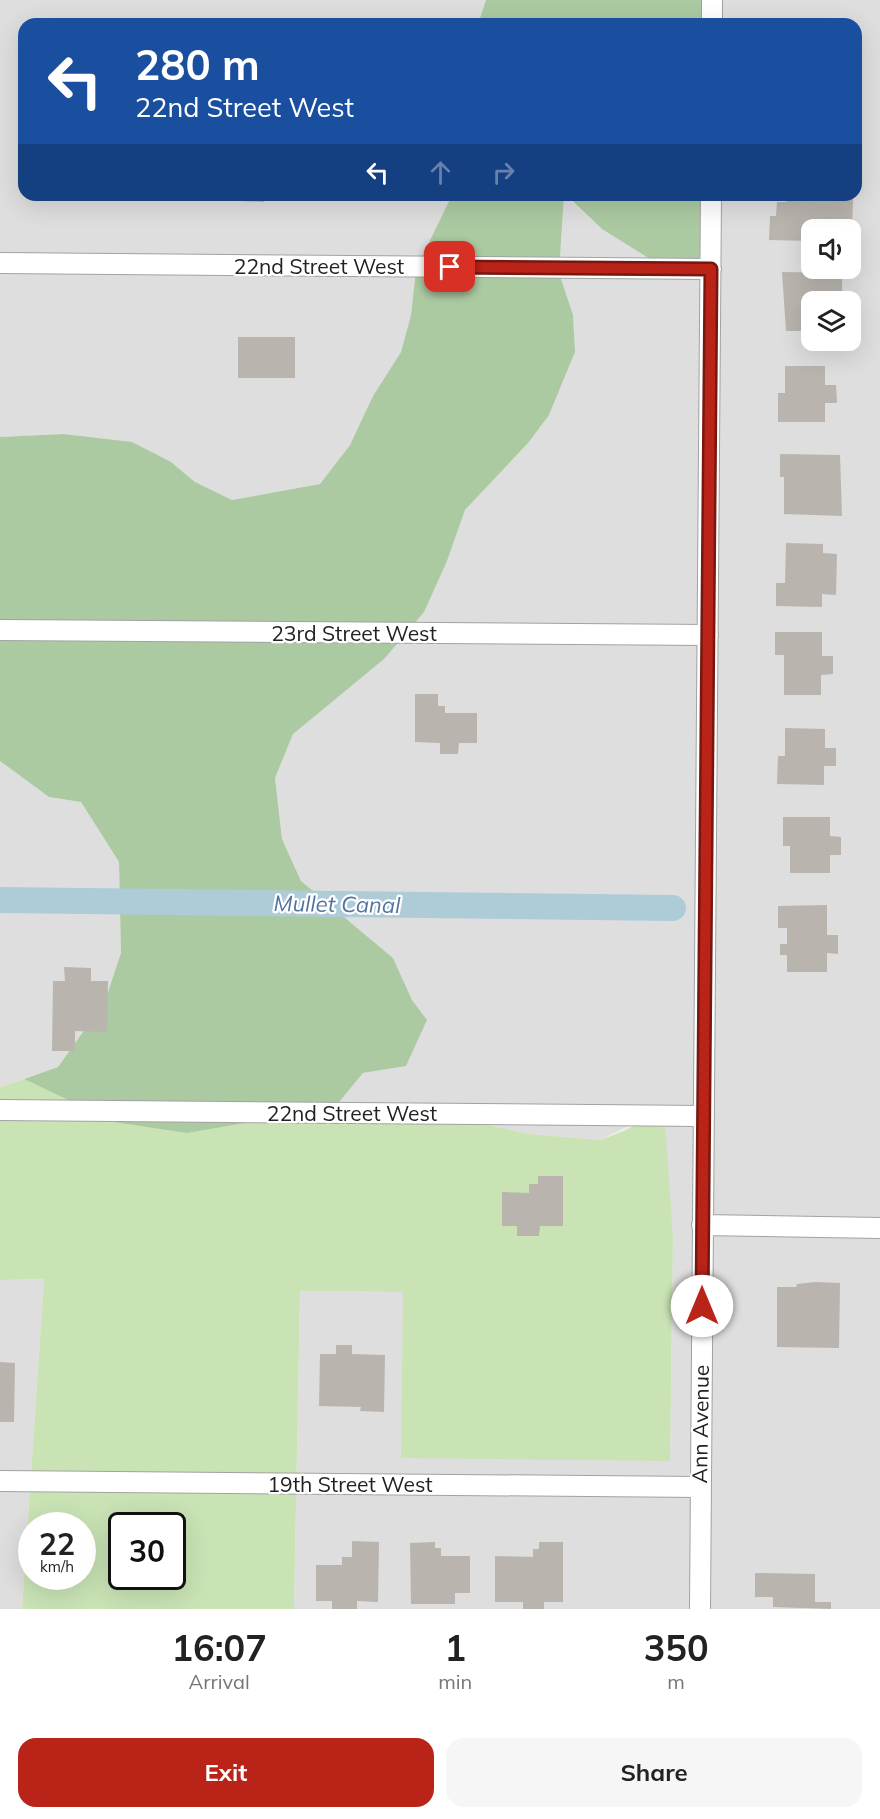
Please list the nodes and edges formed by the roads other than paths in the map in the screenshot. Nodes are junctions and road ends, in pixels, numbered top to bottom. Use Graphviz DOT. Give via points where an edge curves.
graph roads {
  1 [pos="712,0"];
  2 [pos="712,18"];
  3 [pos="711,201"];
  4 [pos="0,263"];
  5 [pos="711,269"];
  6 [pos="0,630"];
  7 [pos="708,635"];
  8 [pos="0,1110"];
  9 [pos="704,1116"];
  10 [pos="702,1225"];
  11 [pos="880,1228"];
  12 [pos="0,1481"];
  13 [pos="699,1486"];
  14 [pos="700,1609"];
  1 -- 2 [label="street"];
  3 -- 5 [label="street, Ann Avenue"];
  4 -- 5 [label="street, 22nd Street West"];
  5 -- 7 [label="street, Ann Avenue"];
  6 -- 7 [label="street, 23rd Street West"];
  7 -- 9 [label="street, Ann Avenue"];
  8 -- 9 [label="street, 22nd Street West"];
  9 -- 10 [label="street, Ann Avenue"];
  10 -- 11 [label="street"];
  10 -- 13 [label="street, Ann Avenue"];
  12 -- 13 [label="street, 19th Street West"];
  13 -- 14 [label="street, Ann Avenue"];
}
